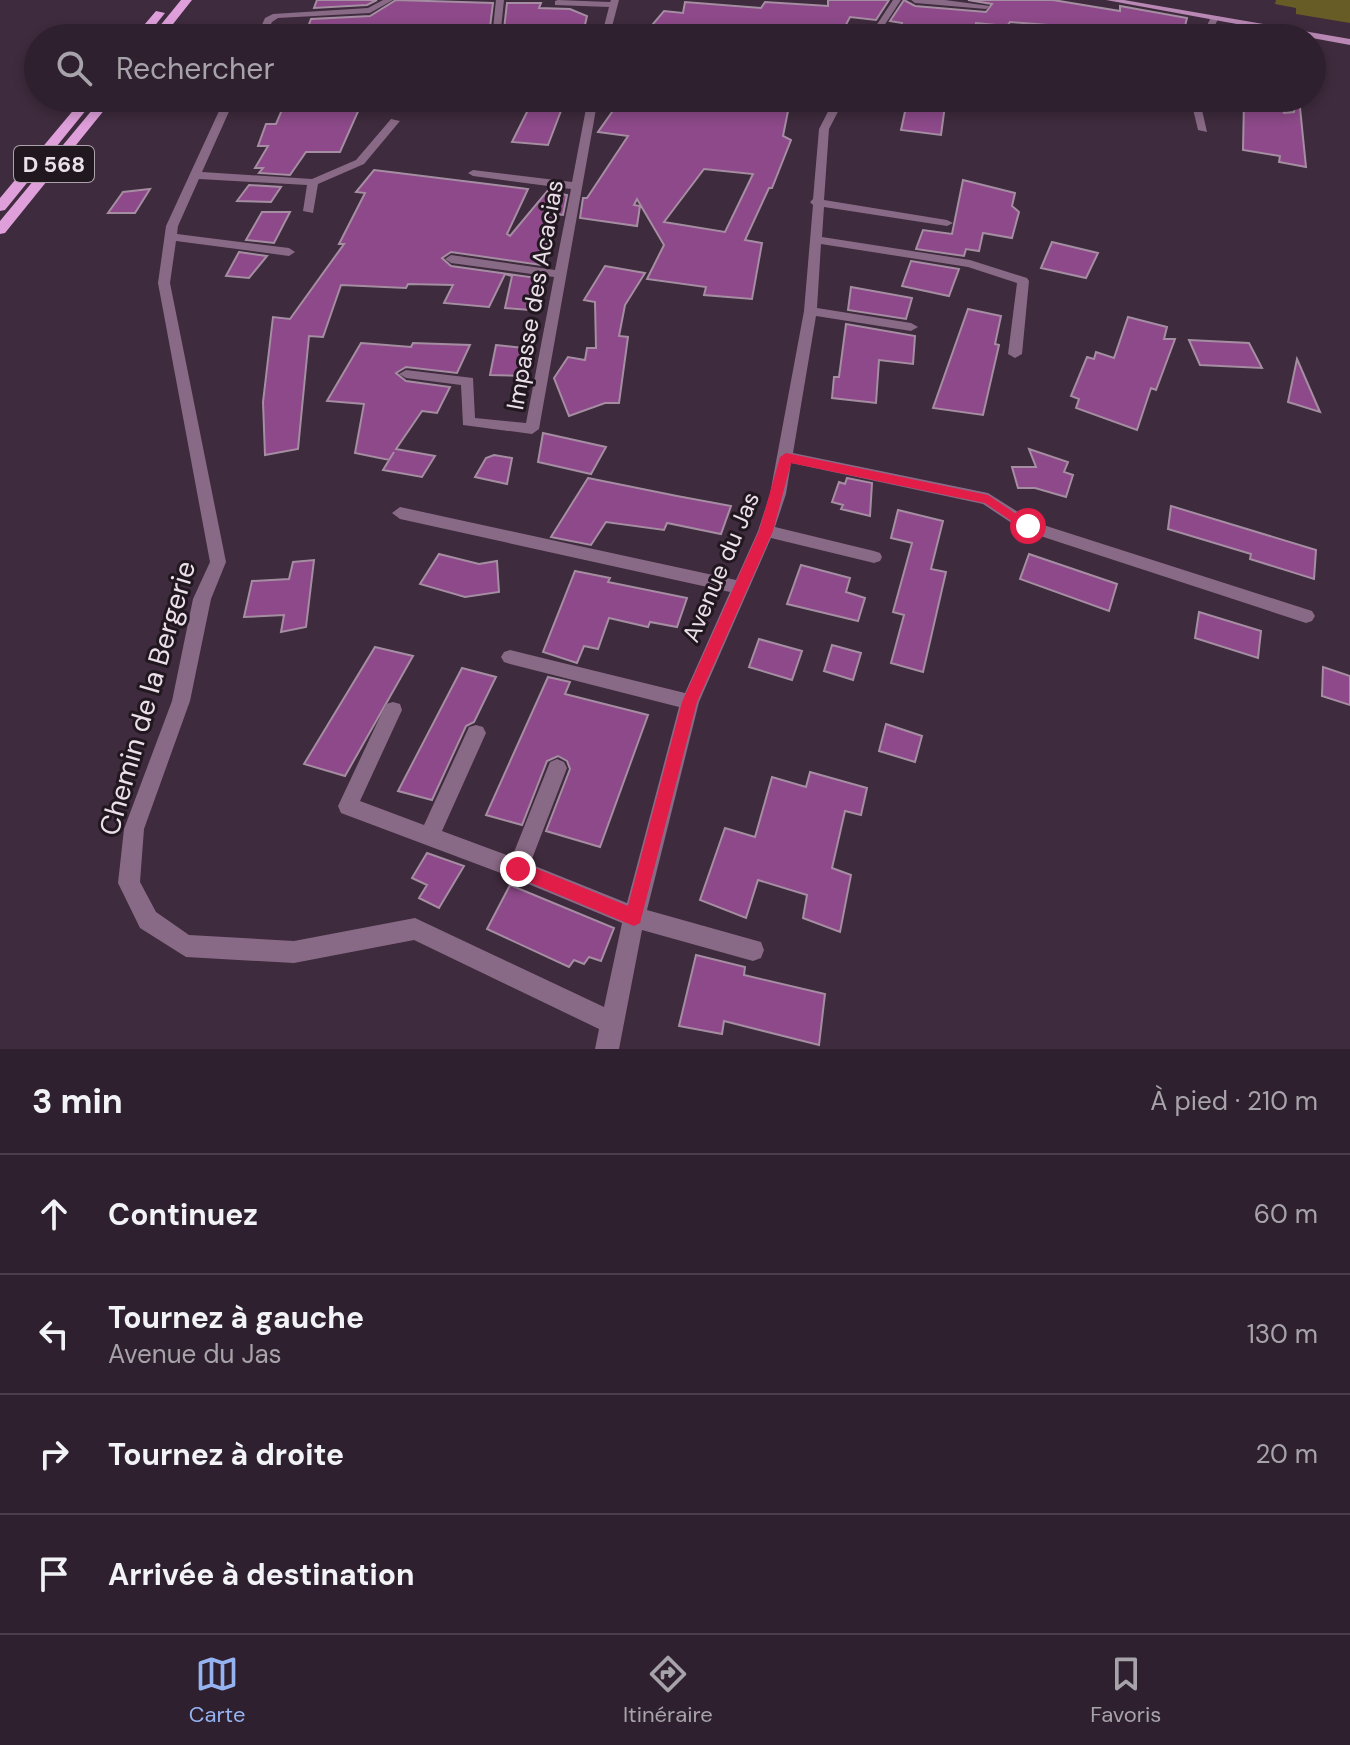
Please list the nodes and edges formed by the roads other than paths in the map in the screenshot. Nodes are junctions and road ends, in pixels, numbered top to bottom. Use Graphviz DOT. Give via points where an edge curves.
graph roads {
  1 [pos="170,0"];
  2 [pos="187,0"];
  3 [pos="389,0"];
  4 [pos="500,0"];
  5 [pos="897,0"];
  6 [pos="915,0"];
  7 [pos="1110,0"];
  8 [pos="558,3"];
  9 [pos="614,3"];
  10 [pos="986,6"];
  11 [pos="1214,19"];
  12 [pos="150,24"];
  13 [pos="167,24"];
  14 [pos="266,24"];
  15 [pos="497,24"];
  16 [pos="609,24"];
  17 [pos="881,24"];
  18 [pos="1212,24"];
  19 [pos="1237,24"];
  20 [pos="1326,39"];
  21 [pos="1350,42"];
  22 [pos="78,112"];
  23 [pos="97,112"];
  24 [pos="223,112"];
  25 [pos="590,112"];
  26 [pos="833,112"];
  27 [pos="1199,112"];
  28 [pos="395,121"];
  29 [pos="1203,130"];
  30 [pos="473,173"];
  31 [pos="194,175"];
  32 [pos="313,182"];
  33 [pos="577,186"];
  34 [pos="816,202"];
  35 [pos="0,207"];
  36 [pos="309,211"];
  37 [pos="947,223"];
  38 [pos="0,230"];
  39 [pos="170,237"];
  40 [pos="814,239"];
  41 [pos="289,252"];
  42 [pos="451,259"];
  43 [pos="561,274"];
  44 [pos="810,311"];
  45 [pos="911,327"];
  46 [pos="1015,354"];
  47 [pos="406,374"];
  48 [pos="786,457"];
  49 [pos="400,513"];
  50 [pos="766,531"];
  51 [pos="874,557"];
  52 [pos="741,588"];
  53 [pos="1306,616"];
  54 [pos="510,657"];
  55 [pos="690,702"];
  56 [pos="393,710"];
  57 [pos="476,733"];
  58 [pos="557,768"];
  59 [pos="429,836"];
  60 [pos="518,869"];
  61 [pos="634,917"];
  62 [pos="753,950"];
  63 [pos="612,1023"];
  64 [pos="607,1049"];
  1 -- 12 [label="main road"];
  2 -- 13 [label="main road"];
  3 -- 14 [label="street" via="370,10 276,16"];
  4 -- 15 [label="street"];
  5 -- 17 [label="street"];
  6 -- 10 [label="street"];
  7 -- 11 [label="street"];
  8 -- 9 [label="street"];
  9 -- 16 [label="street"];
  11 -- 18 [label="street"];
  11 -- 19 [label="street"];
  20 -- 21 [label="street"];
  22 -- 35 [label="main road, D 568"];
  23 -- 38 [label="main road, D 568"];
  24 -- 31 [label="street, Chemin de la Bergerie"];
  25 -- 33 [label="street, Impasse des Acacias"];
  26 -- 34 [label="street, Avenue du Jas" via="824,129"];
  27 -- 29 [label="street"];
  28 -- 32 [label="street" via="360,162"];
  30 -- 33 [label="street"];
  31 -- 32 [label="street"];
  31 -- 39 [label="street, Chemin de la Bergerie"];
  32 -- 36 [label="street"];
  33 -- 43 [label="street, Impasse des Acacias"];
  34 -- 37 [label="street"];
  34 -- 40 [label="street, Avenue du Jas"];
  39 -- 41 [label="street"];
  39 -- 63 [label="street, Chemin de la Bergerie" via="164,283 218,562 202,599 181,701 134,829 129,883 148,920 186,946 294,952 415,929"];
  40 -- 44 [label="street, Avenue du Jas"];
  40 -- 46 [label="street" via="970,264 1023,281"];
  42 -- 43 [label="street"];
  43 -- 47 [label="street, Impasse des Acacias" via="532,429 468,422 468,381"];
  44 -- 45 [label="street"];
  44 -- 48 [label="street, Avenue du Jas"];
  48 -- 50 [label="street, Avenue du Jas"];
  48 -- 53 [label="street" via="988,499 1028,526"];
  49 -- 52 [label="street"];
  50 -- 51 [label="street"];
  50 -- 52 [label="street, Avenue du Jas"];
  52 -- 55 [label="street, Avenue du Jas"];
  54 -- 55 [label="street"];
  55 -- 61 [label="street, Avenue du Jas"];
  56 -- 59 [label="street" via="348,806"];
  57 -- 59 [label="street"];
  58 -- 60 [label="street"];
  59 -- 60 [label="street"];
  60 -- 61 [label="street"];
  61 -- 62 [label="street"];
  61 -- 63 [label="street, Avenue du Jas"];
  63 -- 64 [label="street, Avenue du Jas"];
}
